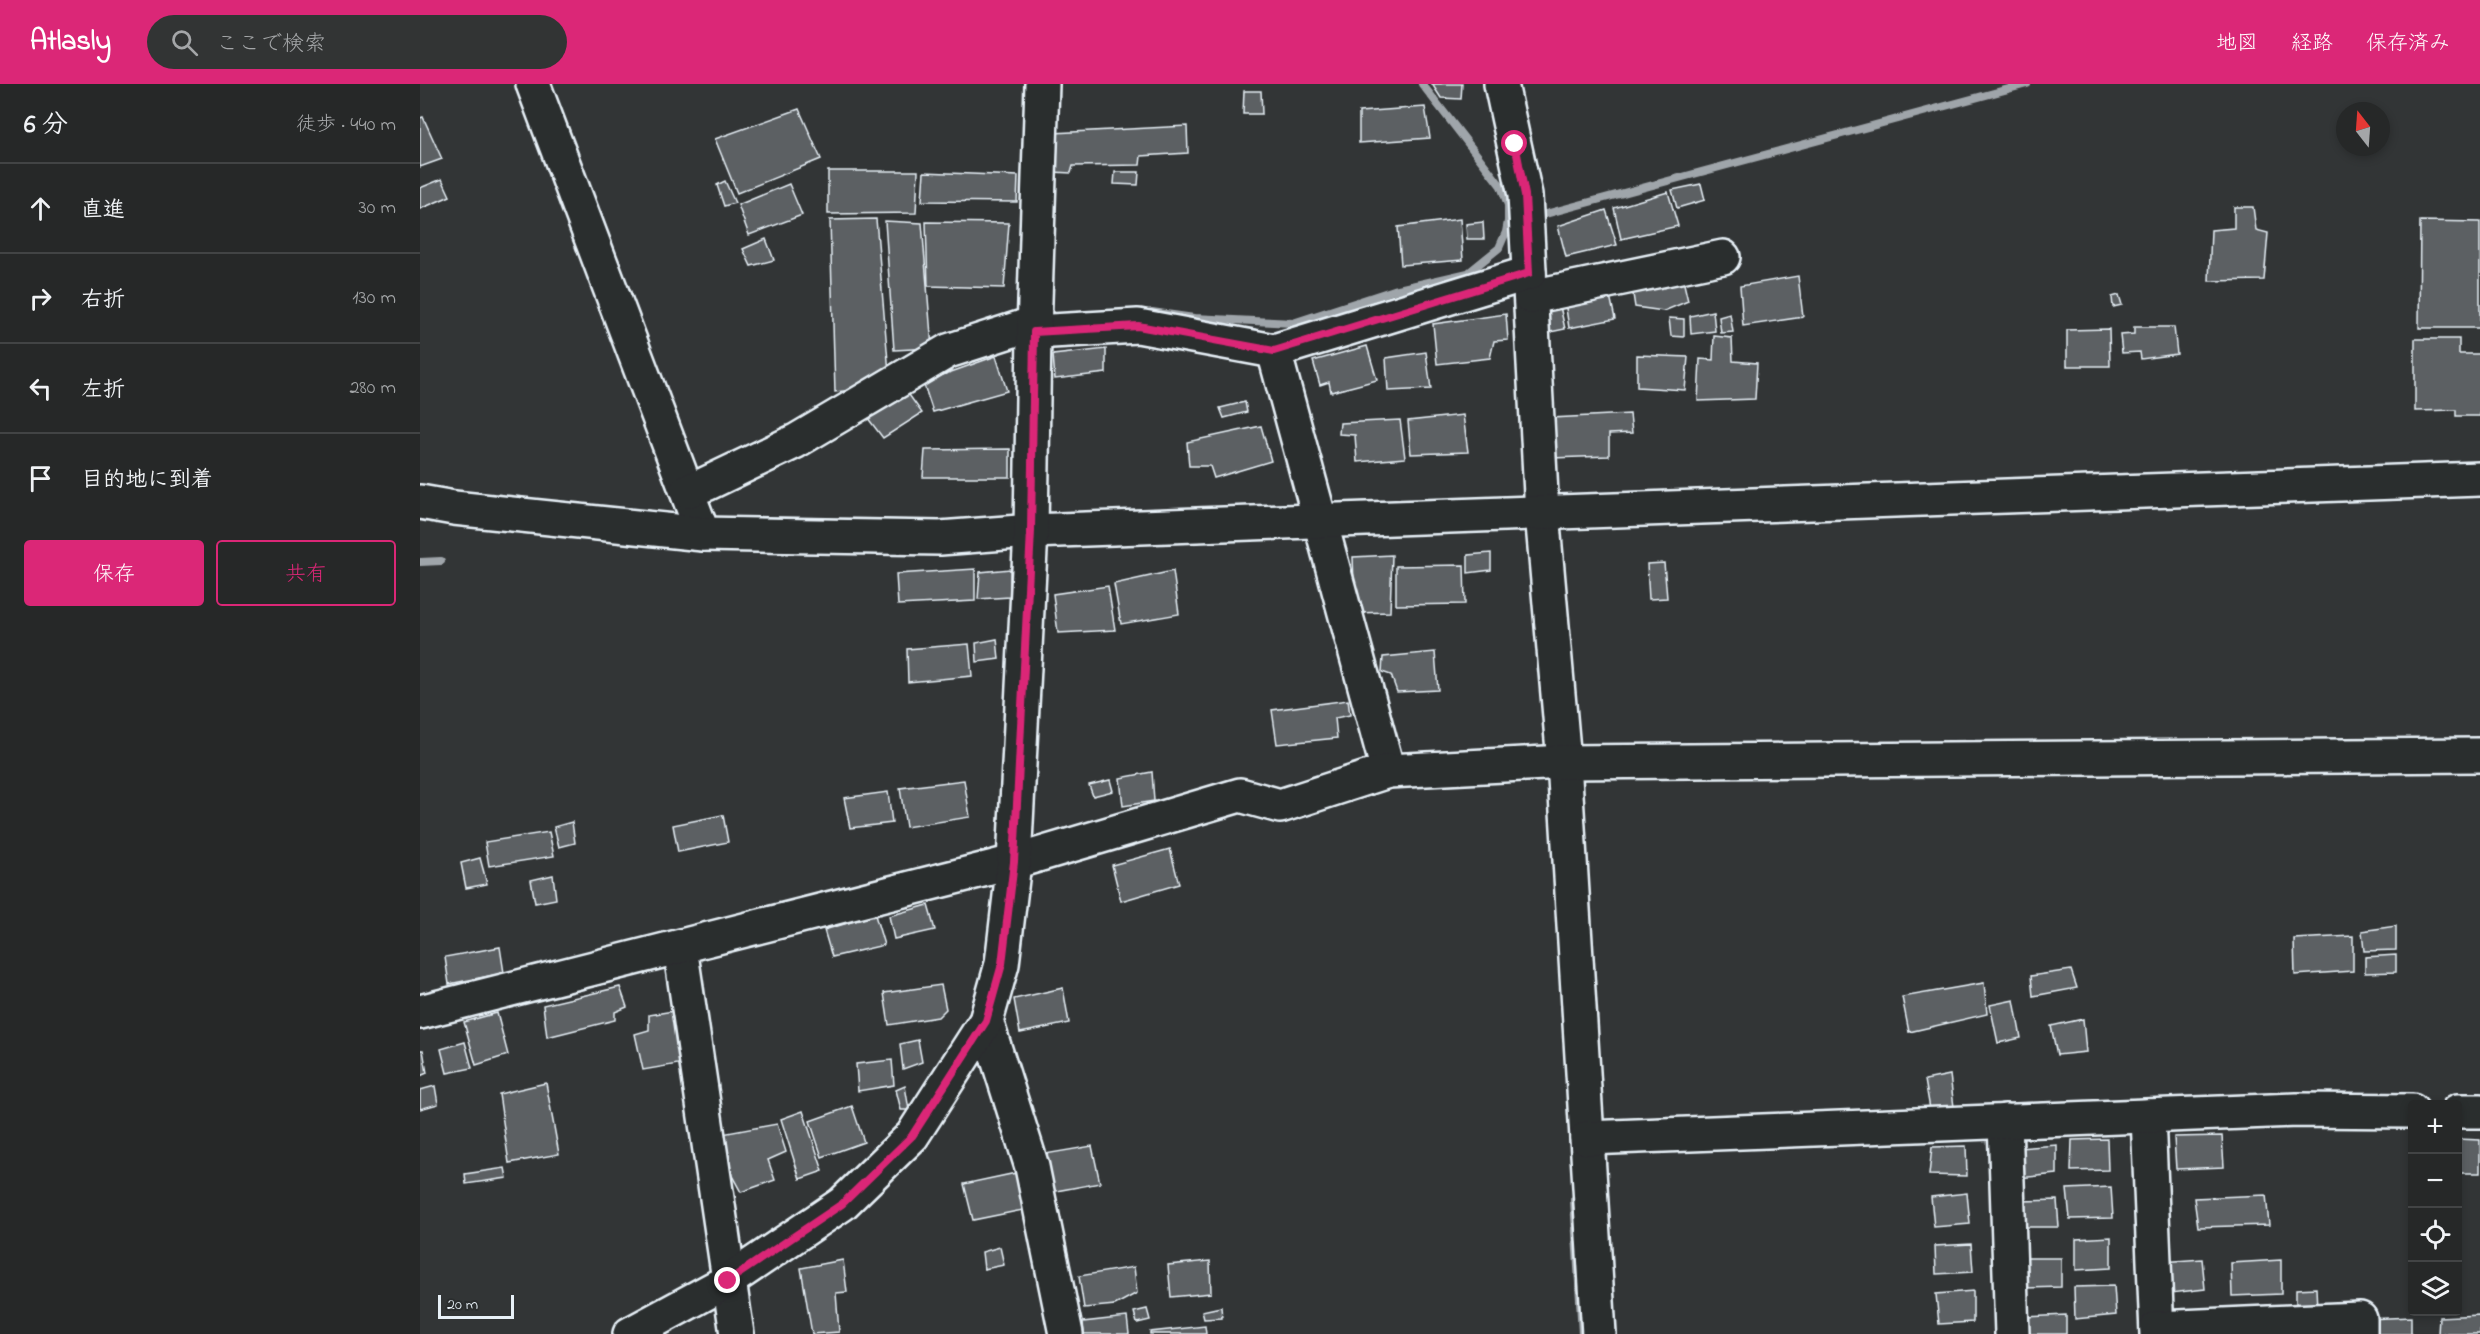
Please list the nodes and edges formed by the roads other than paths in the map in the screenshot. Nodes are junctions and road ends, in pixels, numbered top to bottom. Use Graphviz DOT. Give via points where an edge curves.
graph roads {
  1 [pos="533,84"];
  2 [pos="1042,84"];
  3 [pos="1502,84"];
  4 [pos="1723,257"];
  5 [pos="1530,285"];
  6 [pos="1034,328"];
  7 [pos="1274,351"];
  8 [pos="2480,479"];
  9 [pos="696,488"];
  10 [pos="420,502"];
  11 [pos="1542,513"];
  12 [pos="1321,521"];
  13 [pos="1031,531"];
  14 [pos="703,534"];
  15 [pos="2480,755"];
  16 [pos="1564,762"];
  17 [pos="1388,771"];
  18 [pos="1014,862"];
  19 [pos="680,947"];
  20 [pos="420,1012"];
  21 [pos="986,1021"];
  22 [pos="2408,1111"];
  23 [pos="2462,1111"];
  24 [pos="2480,1111"];
  25 [pos="2148,1116"];
  26 [pos="2005,1121"];
  27 [pos="1587,1138"];
  28 [pos="728,1281"];
  29 [pos="2157,1331"];
  30 [pos="630,1334"];
  31 [pos="737,1334"];
  32 [pos="1066,1334"];
  33 [pos="1599,1334"];
  34 [pos="2012,1334"];
  35 [pos="2360,1334"];
  1 -- 9 [label="street"];
  2 -- 6 [label="street"];
  3 -- 5 [label="street" via="1525,195"];
  4 -- 5 [label="street"];
  5 -- 7 [label="street"];
  5 -- 11 [label="street"];
  6 -- 7 [label="street" via="1138,326"];
  6 -- 9 [label="street" via="948,351 795,441"];
  6 -- 13 [label="street"];
  7 -- 12 [label="street"];
  8 -- 11 [label="street"];
  9 -- 14 [label="street"];
  10 -- 14 [label="street"];
  11 -- 12 [label="street"];
  11 -- 16 [label="street"];
  12 -- 13 [label="street"];
  12 -- 17 [label="street"];
  13 -- 14 [label="street" via="940,538"];
  13 -- 18 [label="street"];
  15 -- 16 [label="street"];
  16 -- 17 [label="street"];
  16 -- 27 [label="street"];
  17 -- 18 [label="street" via="1280,806 1240,795"];
  18 -- 19 [label="street"];
  18 -- 21 [label="street" via="1002,964"];
  19 -- 20 [label="street"];
  19 -- 28 [label="street"];
  21 -- 28 [label="street" via="912,1136 842,1204"];
  21 -- 32 [label="street" via="1032,1167"];
  22 -- 25 [label="street" via="2297,1110"];
  23 -- 24 [label="street"];
  25 -- 26 [label="street"];
  25 -- 29 [label="street"];
  26 -- 27 [label="street"];
  26 -- 34 [label="street"];
  27 -- 33 [label="street"];
  28 -- 30 [label="street"];
  28 -- 31 [label="street"];
  29 -- 35 [label="street" via="2360,1318"];
}
